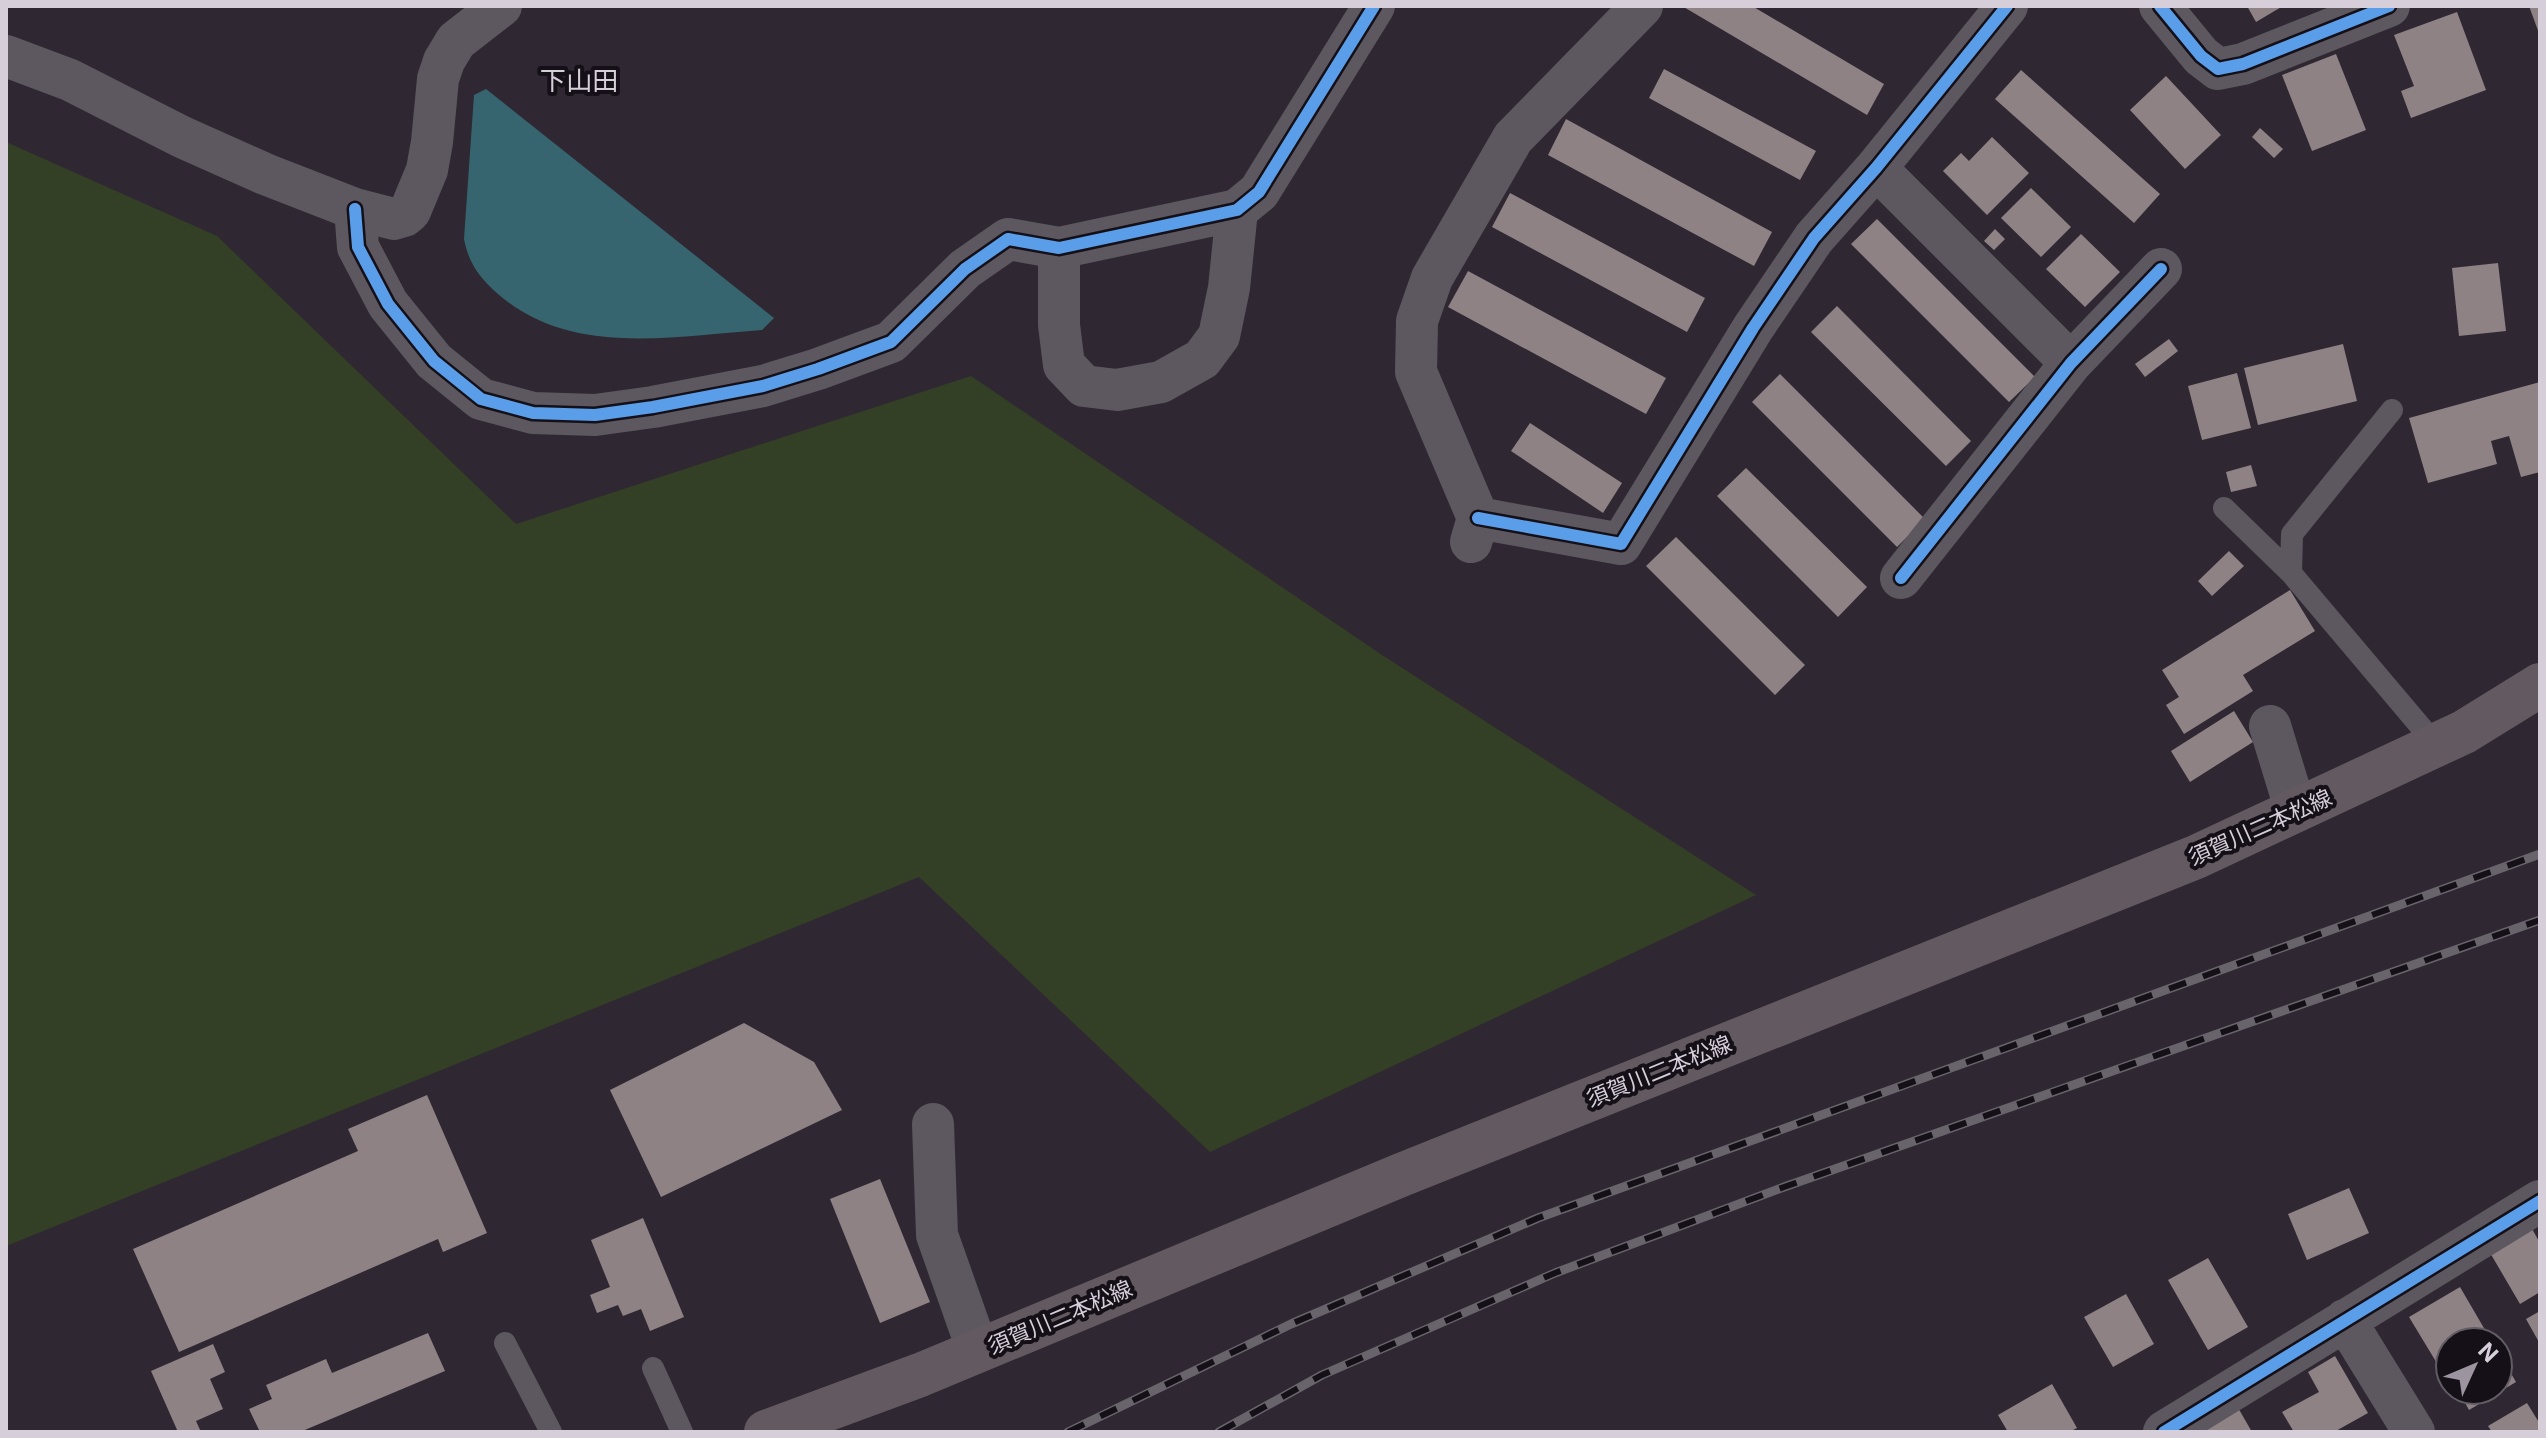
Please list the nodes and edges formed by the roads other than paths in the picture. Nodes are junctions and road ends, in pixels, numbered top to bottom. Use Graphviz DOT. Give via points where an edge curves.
graph roads {
  1 [pos="501,6"];
  2 [pos="1374,6"];
  3 [pos="1642,6"];
  4 [pos="2007,6"];
  5 [pos="2160,6"];
  6 [pos="2389,6"];
  7 [pos="455,23"];
  8 [pos="6,56"];
  9 [pos="1876,168"];
  10 [pos="355,209"];
  11 [pos="1237,210"];
  12 [pos="1059,248"];
  13 [pos="2161,269"];
  14 [pos="2071,363"];
  15 [pos="2392,410"];
  16 [pos="2224,508"];
  17 [pos="2291,573"];
  18 [pos="1901,578"];
  19 [pos="2540,685"];
  20 [pos="2270,726"];
  21 [pos="2437,746"];
  22 [pos="2296,811"];
  23 [pos="933,1124"];
  24 [pos="2540,1201"];
  25 [pos="2345,1320"];
  26 [pos="505,1343"];
  27 [pos="978,1351"];
  28 [pos="653,1368"];
  29 [pos="551,1432"];
  30 [pos="682,1432"];
  31 [pos="766,1432"];
  32 [pos="2164,1432"];
  33 [pos="2414,1432"];
  1 -- 7 [label="street"];
  2 -- 11 [label="street" via="1259,192"];
  3 -- 9 [label="street" via="1513,138 1432,278 1417,321 1416,372 1474,530 1621,544 1814,238"];
  4 -- 9 [label="street"];
  5 -- 6 [label="street" via="2218,69"];
  7 -- 10 [label="street" via="438,79 427,170 410,211 394,219"];
  8 -- 10 [label="street" via="70,80 251,168"];
  9 -- 14 [label="street"];
  10 -- 12 [label="street" via="358,247 388,304 434,361 481,399 533,413 595,415 653,407 763,386 818,369 891,342 965,269 1008,239"];
  11 -- 12 [label="street"];
  11 -- 12 [label="street" via="1219,336 1202,359 1161,382 1117,390 1084,386 1064,365"];
  13 -- 14 [label="street"];
  14 -- 18 [label="street"];
  15 -- 17 [label="lane" via="2292,534"];
  16 -- 17 [label="lane"];
  17 -- 21 [label="lane"];
  19 -- 21 [label="main road, 須賀川二本松線"];
  20 -- 22 [label="street"];
  21 -- 22 [label="main road, 須賀川二本松線"];
  22 -- 27 [label="main road, 須賀川二本松線" via="2196,857 1415,1169"];
  23 -- 27 [label="street" via="937,1235"];
  24 -- 25 [label="street"];
  25 -- 32 [label="street"];
  25 -- 33 [label="street"];
  26 -- 29 [label="lane"];
  27 -- 31 [label="main road, 須賀川二本松線"];
  28 -- 30 [label="lane"];
}
